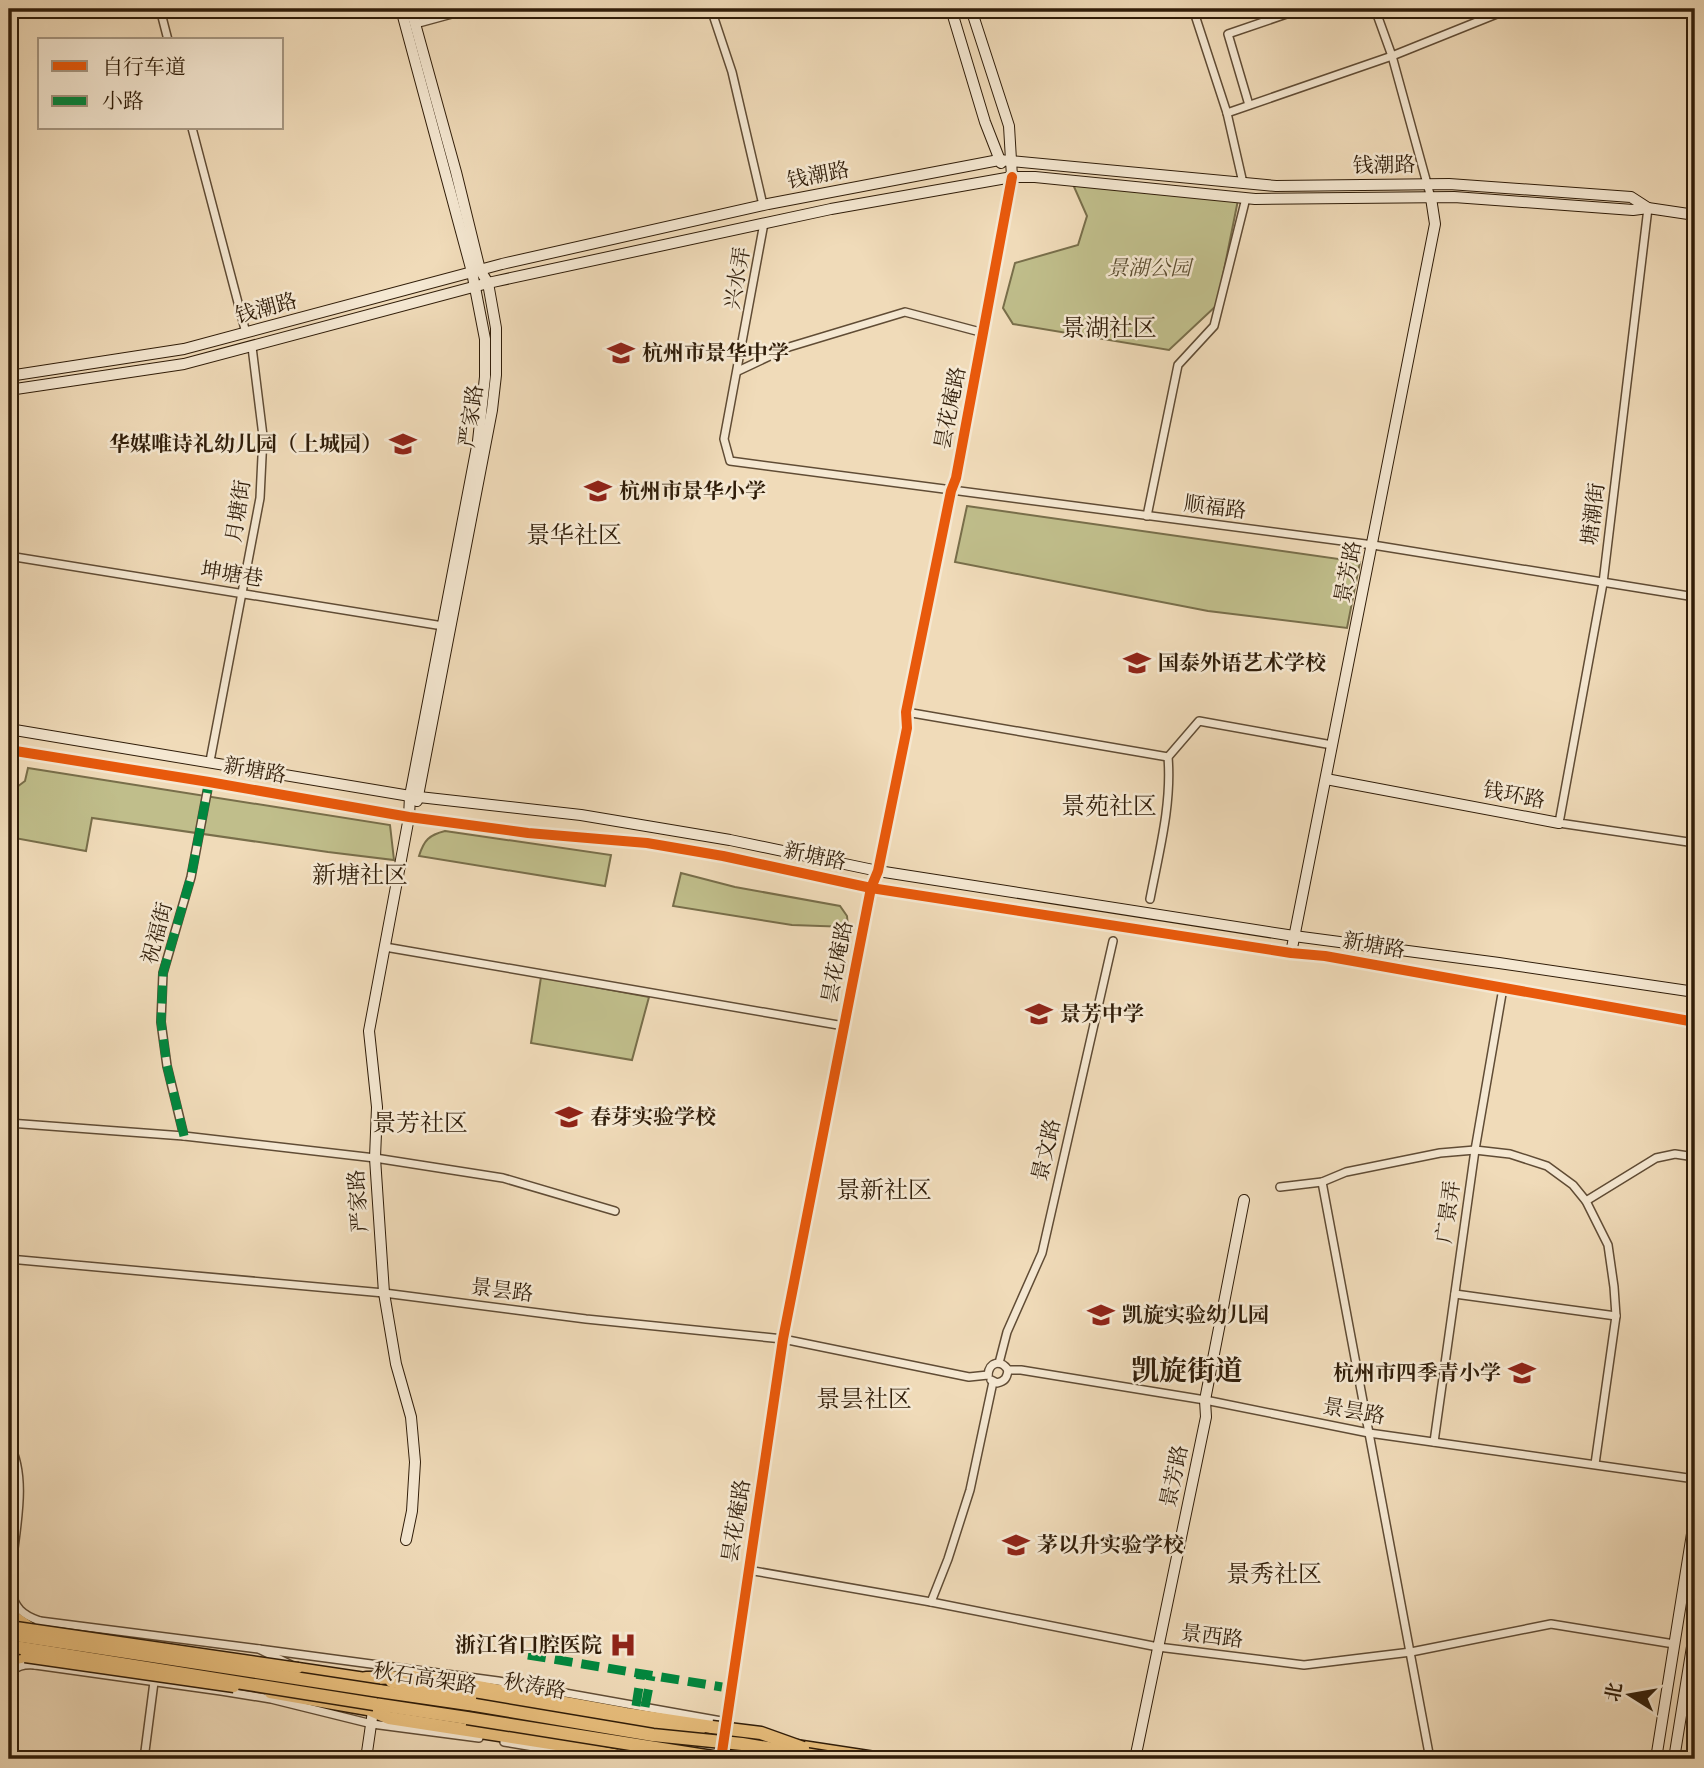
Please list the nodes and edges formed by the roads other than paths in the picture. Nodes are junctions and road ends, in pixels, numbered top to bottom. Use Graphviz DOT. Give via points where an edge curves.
graph roads {
  1 [pos="160,9"];
  2 [pos="394,9"];
  3 [pos="401,9"];
  4 [pos="411,9"];
  5 [pos="419,9"];
  6 [pos="470,9"];
  7 [pos="710,9"];
  8 [pos="951,9"];
  9 [pos="971,9"];
  10 [pos="1193,9"];
  11 [pos="1301,9"];
  12 [pos="1375,9"];
  13 [pos="1508,9"];
  14 [pos="415,24"];
  15 [pos="168,38"];
  16 [pos="410,43"];
  17 [pos="1392,57"];
  18 [pos="1249,105"];
  19 [pos="1227,113"];
  20 [pos="193,130"];
  21 [pos="999,160"];
  22 [pos="1011,160"];
  23 [pos="1012,177"];
  24 [pos="1243,183"];
  25 [pos="1428,183"];
  26 [pos="1246,198"];
  27 [pos="1431,198"];
  28 [pos="763,205"];
  29 [pos="1647,208"];
  30 [pos="1695,215"];
  31 [pos="764,223"];
  32 [pos="476,271"];
  33 [pos="488,284"];
  34 [pos="475,287"];
  35 [pos="984,332"];
  36 [pos="246,334"];
  37 [pos="252,347"];
  38 [pos="738,371"];
  39 [pos="9,376"];
  40 [pos="9,390"];
  41 [pos="730,461"];
  42 [pos="951,491"];
  43 [pos="1147,516"];
  44 [pos="1373,545"];
  45 [pos="15,557"];
  46 [pos="1602,583"];
  47 [pos="242,593"];
  48 [pos="1695,597"];
  49 [pos="443,626"];
  50 [pos="906,712"];
  51 [pos="9,729"];
  52 [pos="1332,746"];
  53 [pos="9,750"];
  54 [pos="1168,757"];
  55 [pos="211,761"];
  56 [pos="1326,779"];
  57 [pos="209,782"];
  58 [pos="414,796"];
  59 [pos="410,817"];
  60 [pos="1559,823"];
  61 [pos="1695,843"];
  62 [pos="878,871"];
  63 [pos="871,888"];
  64 [pos="1150,899"];
  65 [pos="1294,936"];
  66 [pos="1113,941"];
  67 [pos="385,947"];
  68 [pos="1291,953"];
  69 [pos="1503,988"];
  70 [pos="1695,992"];
  71 [pos="1695,1022"];
  72 [pos="844,1026"];
  73 [pos="9,1123"];
  74 [pos="184,1136"];
  75 [pos="1475,1150"];
  76 [pos="1695,1157"];
  77 [pos="374,1158"];
  78 [pos="1322,1182"];
  79 [pos="1280,1187"];
  80 [pos="1244,1200"];
  81 [pos="1587,1201"];
  82 [pos="615,1211"];
  83 [pos="9,1259"];
  84 [pos="384,1293"];
  85 [pos="1455,1294"];
  86 [pos="1616,1316"];
  87 [pos="783,1339"];
  88 [pos="999,1363"];
  89 [pos="1008,1370"];
  90 [pos="990,1379"];
  91 [pos="1205,1401"];
  92 [pos="1369,1433"];
  93 [pos="1434,1442"];
  94 [pos="9,1443"];
  95 [pos="1595,1464"];
  96 [pos="1695,1479"];
  97 [pos="1695,1515"];
  98 [pos="406,1540"];
  99 [pos="748,1570"];
  100 [pos="931,1601"];
  101 [pos="9,1613"];
  102 [pos="1695,1628"];
  103 [pos="9,1631"];
  104 [pos="36,1631"];
  105 [pos="1674,1644"];
  106 [pos="9,1646"];
  107 [pos="1158,1647"];
  108 [pos="259,1648"];
  109 [pos="1411,1652"];
  110 [pos="9,1658"];
  111 [pos="35,1665"];
  112 [pos="298,1668"];
  113 [pos="9,1674"];
  114 [pos="366,1678"];
  115 [pos="154,1682"];
  116 [pos="373,1717"];
  117 [pos="726,1728"];
  118 [pos="573,1757"];
  119 [pos="144,1759"];
  120 [pos="366,1759"];
  121 [pos="605,1759"];
  122 [pos="634,1759"];
  123 [pos="675,1759"];
  124 [pos="723,1759"];
  125 [pos="836,1759"];
  126 [pos="888,1759"];
  127 [pos="1136,1759"];
  128 [pos="1430,1759"];
  129 [pos="1656,1759"];
  130 [pos="1674,1759"];
  1 -- 15 [label="street"];
  2 -- 16 [label="main road, 严家路" via="400,32"];
  3 -- 16 [label="main road, 严家路"];
  4 -- 14 [label="main road, 严家路"];
  5 -- 14 [label="main road, 严家路"];
  6 -- 14 [label="street"];
  7 -- 28 [label="street" via="732,72"];
  8 -- 21 [label="main road"];
  9 -- 22 [label="main road, 昙花庵路" via="1009,126"];
  10 -- 19 [label="street"];
  11 -- 18 [label="street" via="1228,34"];
  12 -- 17 [label="street"];
  13 -- 17 [label="street"];
  14 -- 32 [label="main road, 严家路"];
  16 -- 32 [label="main road, 严家路"];
  17 -- 18 [label="street"];
  17 -- 25 [label="street"];
  18 -- 19 [label="street"];
  19 -- 24 [label="street"];
  20 -- 36 [label="street"];
  21 -- 22 [label="main road, 钱潮路"];
  21 -- 23 [label="main road"];
  21 -- 28 [label="main road, 钱潮路"];
  22 -- 23 [label="main road, 昙花庵路"];
  22 -- 24 [label="main road, 钱潮路"];
  23 -- 26 [label="main road, 钱潮路"];
  23 -- 31 [label="main road, 钱潮路"];
  23 -- 35 [label="main road, 昙花庵路"];
  24 -- 25 [label="main road, 钱潮路"];
  25 -- 27 [label="street"];
  25 -- 29 [label="main road, 钱潮路" via="1631,197"];
  26 -- 27 [label="main road, 钱潮路"];
  26 -- 43 [label="street" via="1214,326 1178,365"];
  27 -- 29 [label="main road, 钱潮路"];
  27 -- 44 [label="main road, 景芳路" via="1435,224"];
  28 -- 32 [label="main road, 钱潮路"];
  29 -- 30 [label="main road, 钱潮路"];
  29 -- 46 [label="street, 塘潮街"];
  31 -- 33 [label="main road, 钱潮路"];
  31 -- 38 [label="street, 兴水弄"];
  32 -- 33 [label="main road, 严家路"];
  32 -- 34 [label="main road, 严家路"];
  32 -- 36 [label="main road, 钱潮路"];
  33 -- 34 [label="main road, 钱潮路"];
  33 -- 58 [label="main road, 严家路" via="496,328 492,410"];
  34 -- 37 [label="main road, 钱潮路"];
  34 -- 49 [label="main road, 严家路" via="485,339 482,413"];
  35 -- 38 [label="street" via="905,312 789,347"];
  35 -- 42 [label="main road, 昙花庵路"];
  36 -- 39 [label="main road, 钱潮路" via="172,352"];
  37 -- 40 [label="main road, 钱潮路" via="184,364"];
  37 -- 47 [label="street, 月塘街" via="263,458"];
  38 -- 41 [label="street, 兴水弄" via="724,439"];
  41 -- 42 [label="street, 顺福路"];
  42 -- 43 [label="street, 顺福路"];
  42 -- 50 [label="main road, 昙花庵路"];
  43 -- 44 [label="street, 顺福路"];
  44 -- 46 [label="street, 顺福路"];
  44 -- 52 [label="main road, 景芳路"];
  45 -- 47 [label="street, 坤塘巷"];
  46 -- 48 [label="street, 顺福路"];
  46 -- 60 [label="street, 塘潮街"];
  47 -- 49 [label="street, 坤塘巷"];
  47 -- 55 [label="street, 月塘街"];
  49 -- 58 [label="main road, 严家路"];
  50 -- 54 [label="street"];
  50 -- 62 [label="main road, 昙花庵路" via="907,728"];
  51 -- 55 [label="main road, 新塘路"];
  52 -- 54 [label="street" via="1199,721"];
  52 -- 56 [label="main road, 景芳路"];
  53 -- 57 [label="main road, 新塘路"];
  54 -- 64 [label="street" via="1166,819"];
  55 -- 58 [label="main road, 新塘路"];
  56 -- 60 [label="main road, 钱环路"];
  56 -- 65 [label="main road, 景芳路"];
  57 -- 59 [label="main road, 新塘路"];
  57 -- 74 [label="street, 祝福街" via="191,877 163,973 166,1055"];
  58 -- 59 [label="main road, 严家路"];
  58 -- 62 [label="main road, 新塘路" via="654,826"];
  59 -- 63 [label="main road, 新塘路" via="647,843"];
  59 -- 67 [label="main road, 严家路"];
  60 -- 61 [label="street, 钱环路"];
  62 -- 63 [label="main road, 昙花庵路"];
  62 -- 65 [label="main road, 新塘路"];
  63 -- 68 [label="main road, 新塘路"];
  63 -- 72 [label="main road, 昙花庵路"];
  65 -- 68 [label="main road, 景芳路"];
  65 -- 70 [label="main road, 新塘路"];
  66 -- 88 [label="street, 景文路" via="1042,1253 1007,1332"];
  67 -- 72 [label="street"];
  67 -- 77 [label="main road, 严家路" via="369,1031 377,1107"];
  68 -- 69 [label="main road, 新塘路"];
  69 -- 71 [label="main road, 新塘路"];
  69 -- 75 [label="street, 广景弄"];
  72 -- 87 [label="main road, 昙花庵路"];
  73 -- 74 [label="street"];
  74 -- 77 [label="street"];
  75 -- 78 [label="street" via="1346,1172"];
  75 -- 81 [label="street" via="1510,1154 1547,1166"];
  75 -- 85 [label="street, 广景弄"];
  76 -- 81 [label="street" via="1675,1154 1656,1158"];
  77 -- 82 [label="street" via="503,1178"];
  77 -- 84 [label="main road, 严家路"];
  78 -- 79 [label="street"];
  78 -- 92 [label="street"];
  80 -- 91 [label="main road, 景芳路"];
  81 -- 86 [label="street" via="1608,1244"];
  83 -- 84 [label="street, 景昙路"];
  84 -- 87 [label="street, 景昙路"];
  84 -- 98 [label="main road, 严家路" via="411,1417 415,1462"];
  85 -- 86 [label="street"];
  85 -- 93 [label="street, 广景弄"];
  86 -- 95 [label="street"];
  87 -- 90 [label="street, 景昙路"];
  87 -- 99 [label="main road, 昙花庵路"];
  88 -- 89 [label="street"];
  88 -- 90 [label="street" via="988,1369"];
  89 -- 90 [label="street" via="1004,1382"];
  89 -- 91 [label="street, 景昙路"];
  90 -- 100 [label="street" via="970,1490"];
  91 -- 92 [label="street, 景昙路"];
  91 -- 107 [label="main road, 景芳路" via="1206,1418"];
  92 -- 93 [label="street, 景昙路"];
  92 -- 109 [label="street"];
  93 -- 95 [label="street, 景昙路"];
  94 -- 104 [label="street" via="18,1464 19,1486 10,1589 19,1611"];
  95 -- 96 [label="street, 景昙路"];
  97 -- 105 [label="main road"];
  99 -- 100 [label="street, 景西路"];
  99 -- 117 [label="main road, 昙花庵路"];
  100 -- 107 [label="street, 景西路"];
  101 -- 104 [label="main road"];
  102 -- 130 [label="main road"];
  103 -- 104 [label="main road, 秋涛路, bridge"];
  103 -- 125 [label="highway, 秋石高架路, bridge" via="653,1735"];
  104 -- 108 [label="street"];
  104 -- 111 [label="street"];
  104 -- 112 [label="main road, 秋涛路, bridge"];
  105 -- 109 [label="street, 景西路" via="1551,1623"];
  105 -- 129 [label="main road"];
  106 -- 124 [label="highway, 秋石高架路, bridge"];
  107 -- 109 [label="street, 景西路" via="1304,1665"];
  107 -- 127 [label="main road, 景芳路"];
  108 -- 112 [label="street"];
  108 -- 117 [label="street" via="498,1681"];
  109 -- 128 [label="street"];
  110 -- 116 [label="main road, bridge" via="247,1689"];
  111 -- 113 [label="street" via="24,1664"];
  111 -- 115 [label="street"];
  112 -- 114 [label="main road, 秋涛路"];
  114 -- 117 [label="main road, 秋涛路" via="652,1726"];
  114 -- 125 [label="highway, bridge" via="423,1677 761,1733"];
  115 -- 116 [label="street"];
  115 -- 119 [label="street"];
  116 -- 118 [label="street"];
  116 -- 120 [label="main road"];
  116 -- 122 [label="highway"];
  116 -- 123 [label="main road"];
  117 -- 124 [label="main road, 昙花庵路"];
  117 -- 126 [label="main road, 秋涛路"];
  118 -- 121 [label="street"];
}
